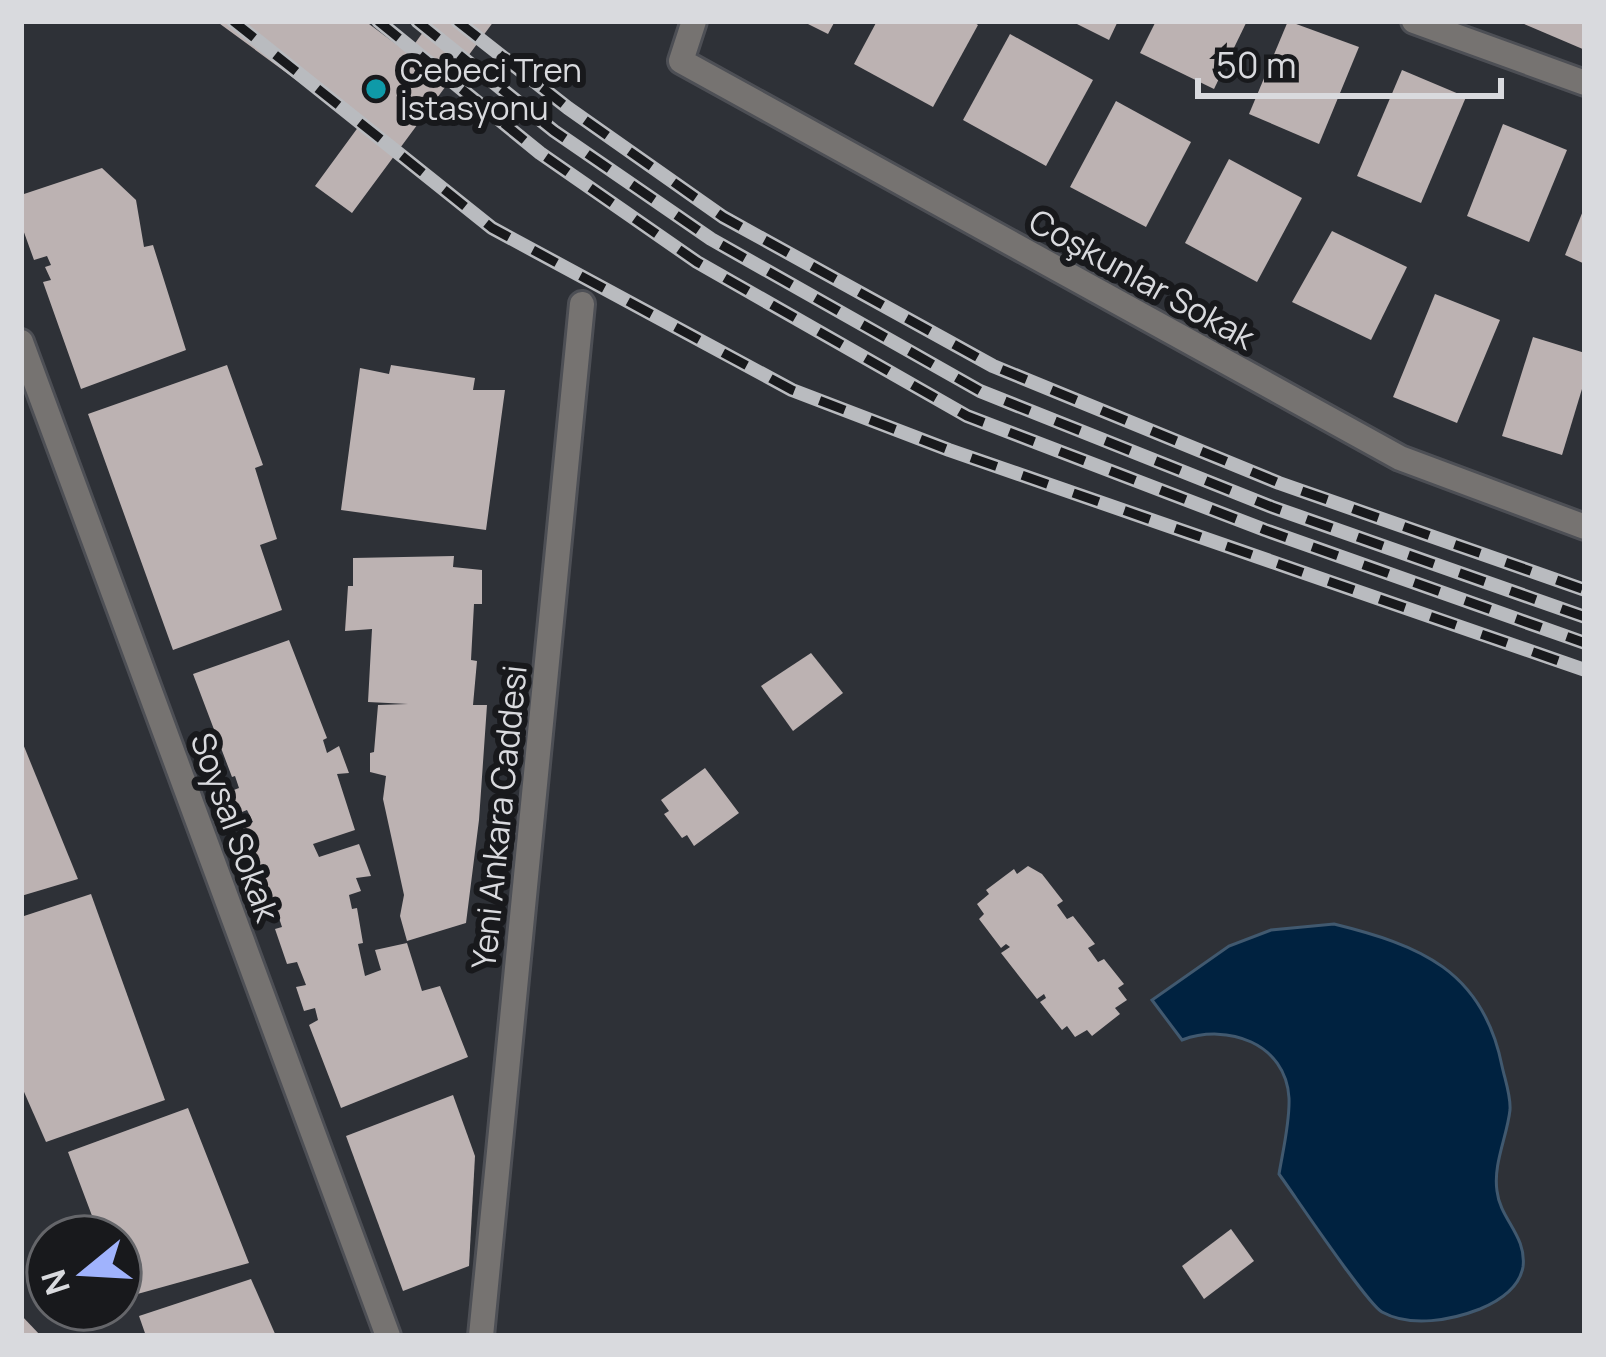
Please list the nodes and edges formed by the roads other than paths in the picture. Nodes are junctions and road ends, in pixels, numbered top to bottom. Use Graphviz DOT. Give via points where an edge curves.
graph roads {
  1 [pos="694,21"];
  2 [pos="1414,21"];
  3 [pos="1585,83"];
  4 [pos="582,304"];
  5 [pos="21,342"];
  6 [pos="1585,527"];
  7 [pos="388,1336"];
  8 [pos="481,1336"];
  1 -- 6 [label="street, Coşkunlar Sokak" via="681,61 1400,458"];
  2 -- 3 [label="street"];
  4 -- 8 [label="street, Yeni Ankara Caddesi"];
  5 -- 7 [label="street, Soysal Sokak"];
}
